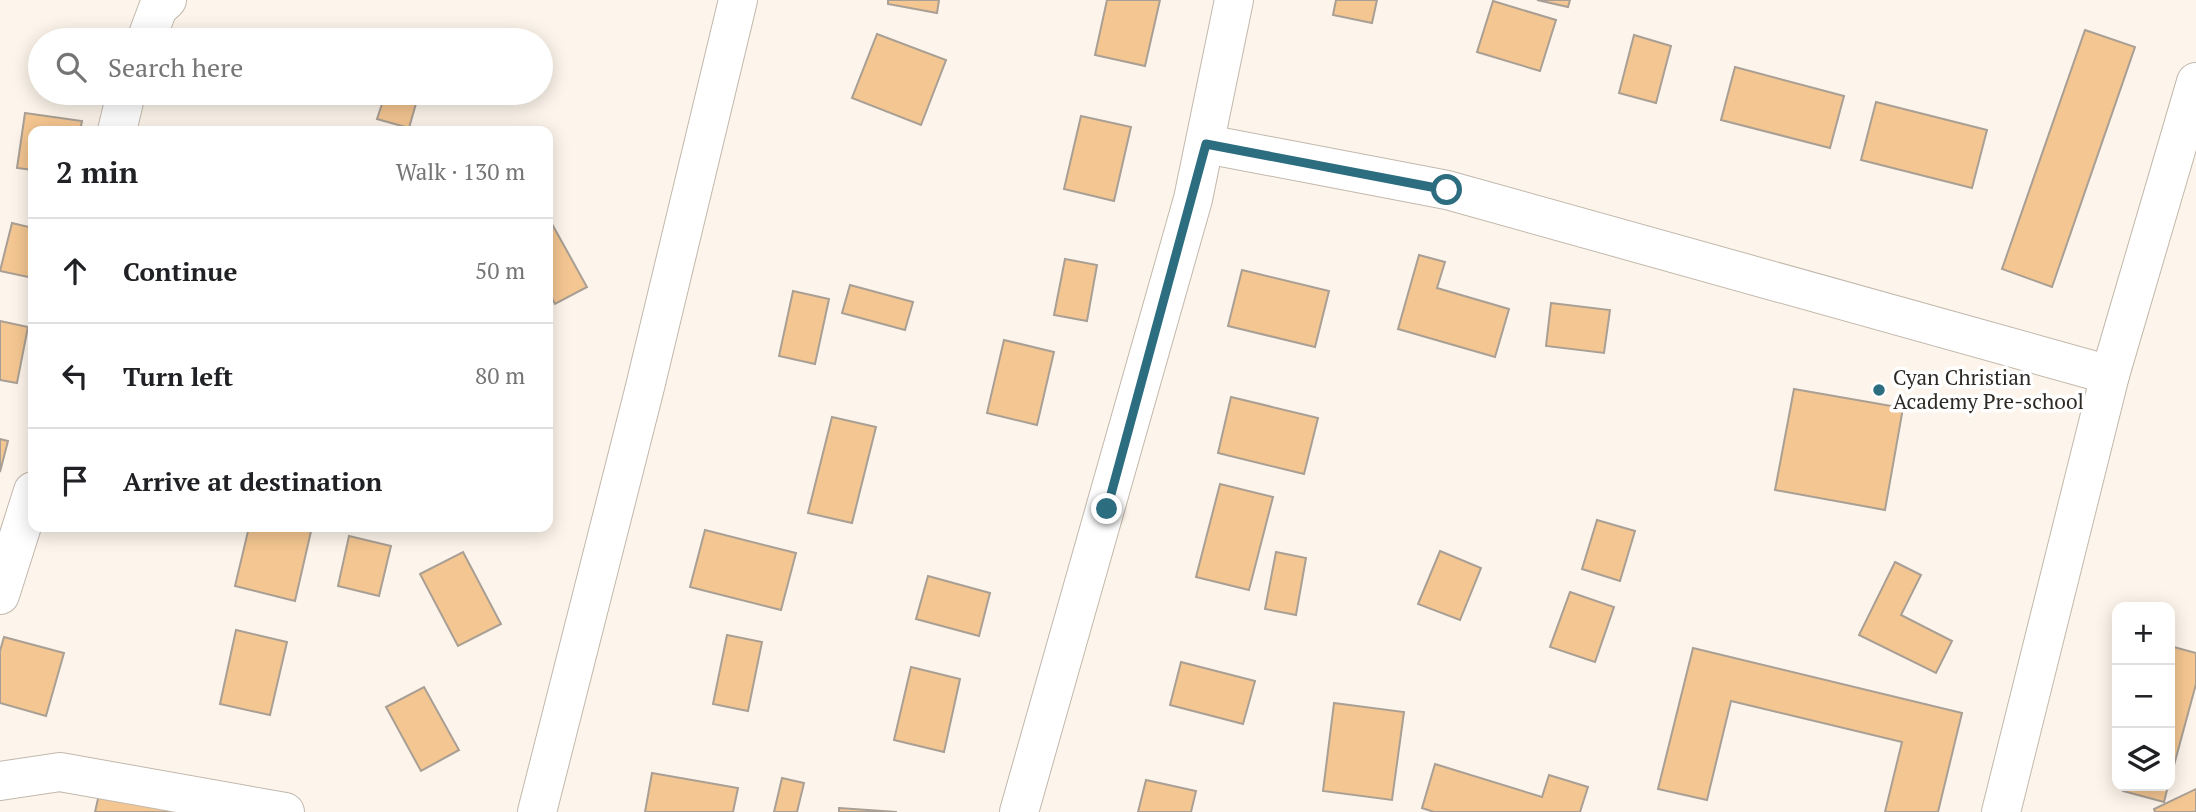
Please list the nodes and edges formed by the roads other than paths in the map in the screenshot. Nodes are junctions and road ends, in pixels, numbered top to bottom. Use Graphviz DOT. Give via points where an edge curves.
graph roads {
  1 [pos="167,0"];
  2 [pos="738,0"];
  3 [pos="1234,0"];
  4 [pos="150,28"];
  5 [pos="2196,82"];
  6 [pos="123,105"];
  7 [pos="118,126"];
  8 [pos="1206,144"];
  9 [pos="2110,375"];
  10 [pos="28,507"];
  11 [pos="0,595"];
  12 [pos="0,781"];
  13 [pos="285,812"];
  14 [pos="537,812"];
  15 [pos="1019,812"];
  16 [pos="2001,812"];
  1 -- 4 [label="street" via="158,8"];
  2 -- 14 [label="street" via="645,391"];
  3 -- 8 [label="street"];
  5 -- 9 [label="street"];
  6 -- 7 [label="street"];
  8 -- 9 [label="street" via="1447,190"];
  8 -- 15 [label="street"];
  9 -- 16 [label="street"];
  10 -- 11 [label="street"];
  12 -- 13 [label="street" via="60,772"];
}
